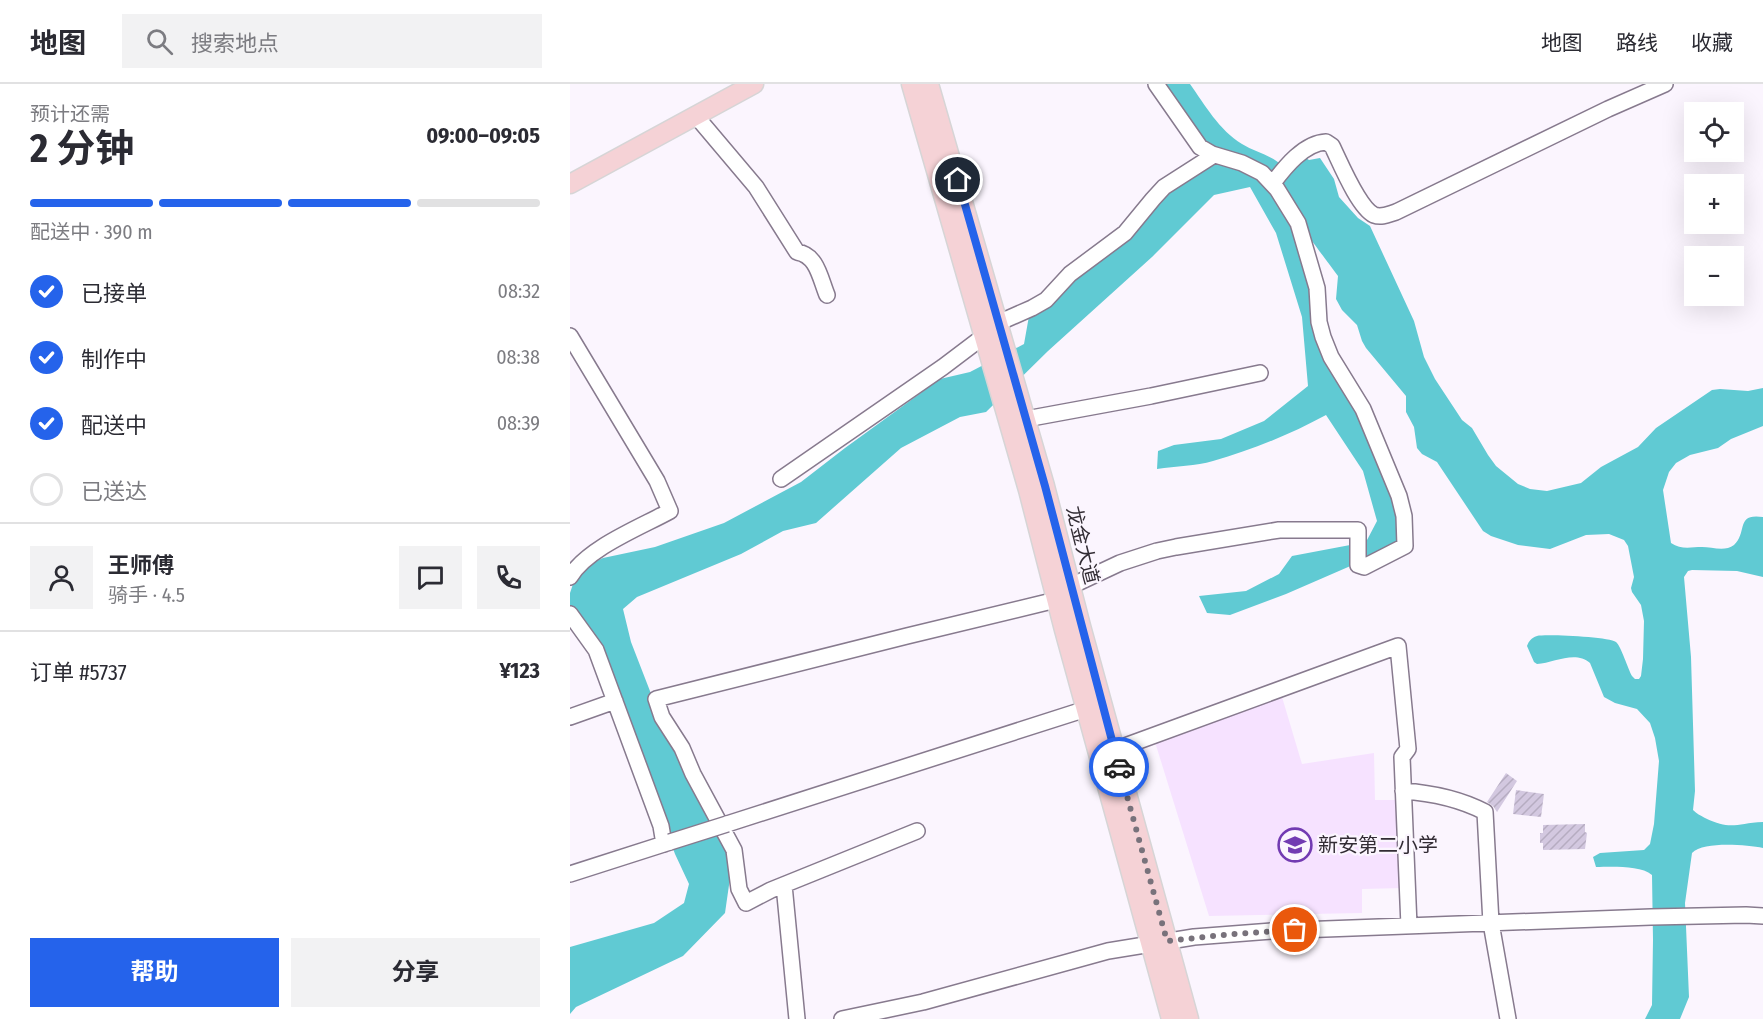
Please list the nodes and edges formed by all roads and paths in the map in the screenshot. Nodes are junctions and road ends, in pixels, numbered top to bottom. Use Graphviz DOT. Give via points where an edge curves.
graph roads {
  1 [pos="754,84"];
  2 [pos="911,84"];
  3 [pos="929,84"];
  4 [pos="1156,84"];
  5 [pos="1665,84"];
  6 [pos="1644,88"];
  7 [pos="696,116"];
  8 [pos="1214,155"];
  9 [pos="1273,183"];
  10 [pos="570,184"];
  11 [pos="827,295"];
  12 [pos="570,336"];
  13 [pos="993,337"];
  14 [pos="1260,373"];
  15 [pos="1026,419"];
  16 [pos="781,479"];
  17 [pos="570,577"];
  18 [pos="1071,586"];
  19 [pos="1056,600"];
  20 [pos="570,614"];
  21 [pos="615,701"];
  22 [pos="1086,709"];
  23 [pos="570,717"];
  24 [pos="1114,750"];
  25 [pos="1403,791"];
  26 [pos="917,831"];
  27 [pos="667,843"];
  28 [pos="570,874"];
  29 [pos="784,885"];
  30 [pos="1763,916"];
  31 [pos="1491,923"];
  32 [pos="1408,926"];
  33 [pos="1159,942"];
  34 [pos="797,1019"];
  35 [pos="842,1019"];
  36 [pos="1171,1019"];
  37 [pos="1189,1019"];
  38 [pos="1508,1019"];
  1 -- 7 [label="main road"];
  2 -- 13 [label="main road, 龙金大道"];
  3 -- 13 [label="main road, 龙金大道"];
  4 -- 8 [label="street" via="1200,147"];
  5 -- 6 [label="street"];
  6 -- 9 [label="street" via="1382,217 1371,213 1361,201 1332,146 1326,142 1318,142 1296,156"];
  7 -- 10 [label="main road"];
  7 -- 11 [label="street" via="756,187 797,252 813,260"];
  8 -- 9 [label="street" via="1256,169"];
  8 -- 13 [label="street" via="1164,187 1125,233 1070,274 1046,300"];
  9 -- 18 [label="street" via="1302,234 1330,357 1358,399 1399,496 1405,546 1364,567 1358,565 1358,530 1279,530 1156,550"];
  12 -- 17 [label="street" via="657,481 670,511 597,550"];
  13 -- 15 [label="main road, 龙金大道"];
  13 -- 16 [label="street"];
  13 -- 19 [label="main road, 龙金大道" via="1003,401"];
  14 -- 15 [label="street"];
  15 -- 18 [label="main road, 龙金大道"];
  18 -- 24 [label="main road, 龙金大道"];
  19 -- 22 [label="main road, 龙金大道"];
  19 -- 29 [label="street" via="656,699 734,850 739,889 746,903"];
  20 -- 21 [label="street" via="596,650"];
  21 -- 23 [label="street"];
  21 -- 27 [label="street"];
  22 -- 27 [label="street, bridge"];
  22 -- 33 [label="main road, 龙金大道"];
  24 -- 25 [label="street" via="1398,646 1408,749 1402,758"];
  24 -- 33 [label="main road, 龙金大道"];
  25 -- 31 [label="street" via="1433,793 1485,812"];
  25 -- 32 [label="street"];
  26 -- 29 [label="street"];
  27 -- 28 [label="street"];
  29 -- 34 [label="street"];
  30 -- 31 [label="street"];
  31 -- 32 [label="street"];
  31 -- 38 [label="street"];
  32 -- 33 [label="street" via="1272,931"];
  33 -- 35 [label="street" via="1108,951 923,1002"];
  33 -- 36 [label="main road, 龙金大道"];
  33 -- 37 [label="main road, 龙金大道"];
}
